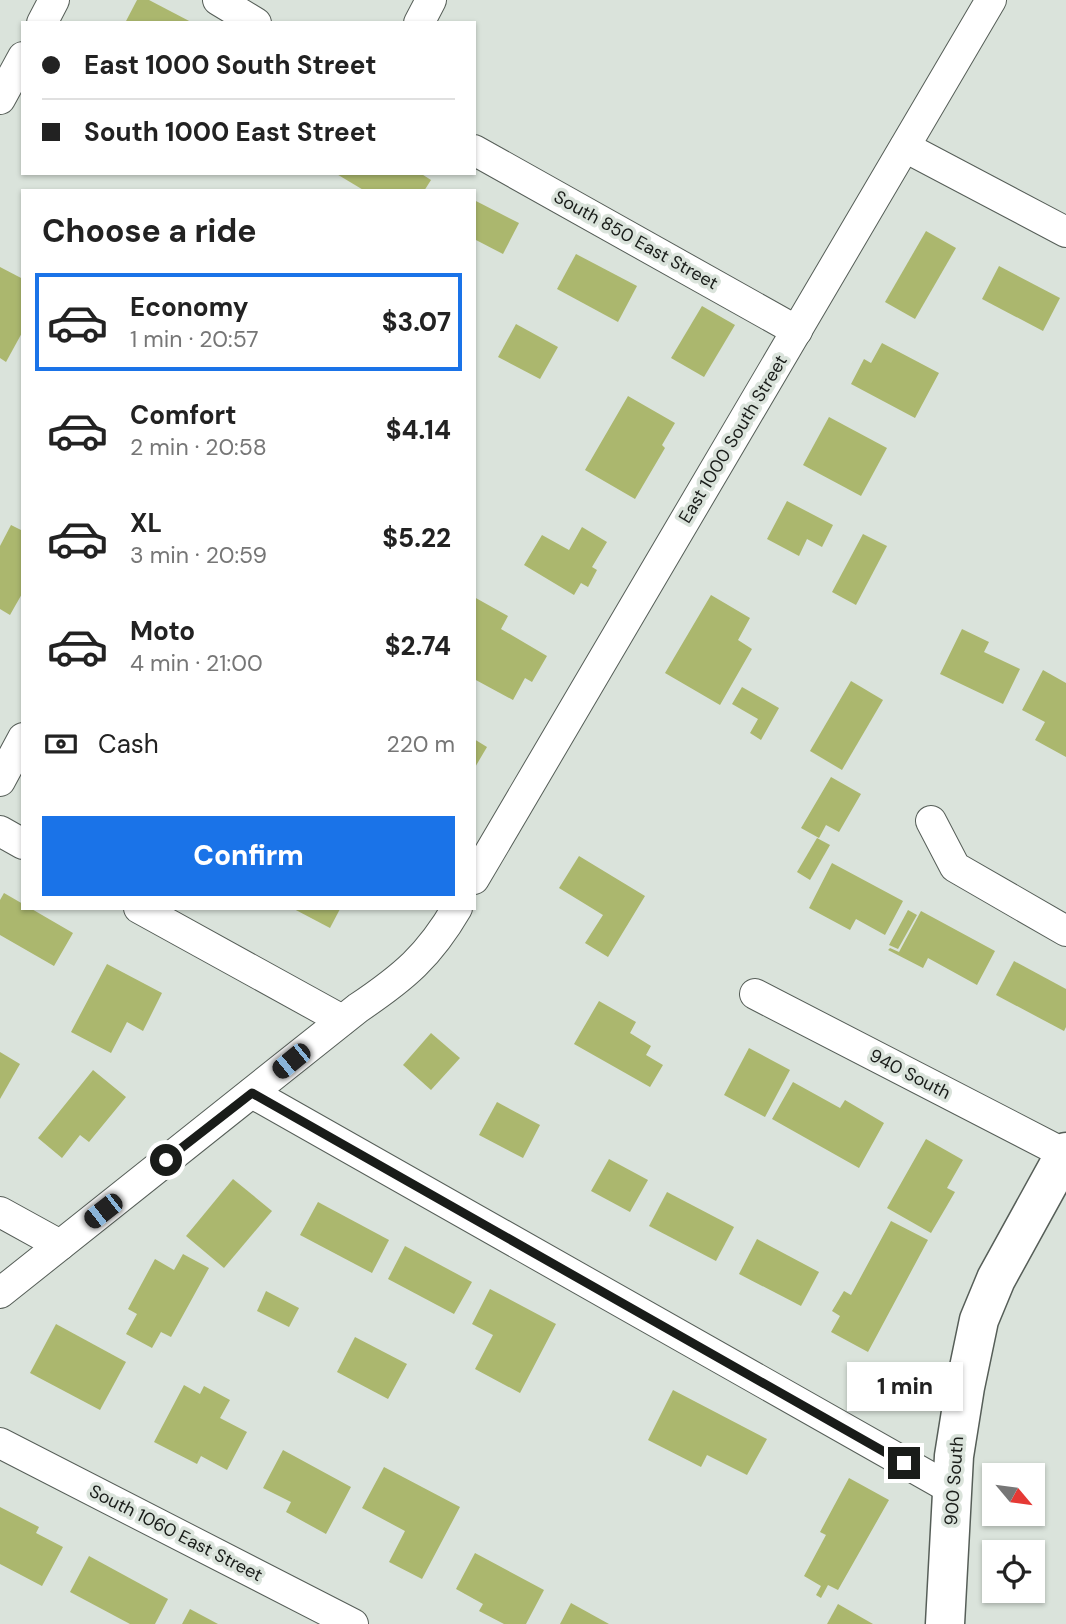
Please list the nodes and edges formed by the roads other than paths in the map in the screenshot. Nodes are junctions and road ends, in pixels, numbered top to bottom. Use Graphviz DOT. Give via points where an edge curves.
graph roads {
  1 [pos="54,0"];
  2 [pos="218,0"];
  3 [pos="431,0"];
  4 [pos="991,0"];
  5 [pos="42,21"];
  6 [pos="253,21"];
  7 [pos="420,21"];
  8 [pos="21,61"];
  9 [pos="0,99"];
  10 [pos="905,147"];
  11 [pos="476,150"];
  12 [pos="1066,232"];
  13 [pos="797,331"];
  14 [pos="21,742"];
  15 [pos="0,781"];
  16 [pos="931,821"];
  17 [pos="0,831"];
  18 [pos="21,843"];
  19 [pos="476,876"];
  20 [pos="143,910"];
  21 [pos="456,910"];
  22 [pos="1066,931"];
  23 [pos="755,994"];
  24 [pos="342,1020"];
  25 [pos="252,1093"];
  26 [pos="1065,1153"];
  27 [pos="0,1212"];
  28 [pos="60,1245"];
  29 [pos="0,1293"];
  30 [pos="0,1443"];
  31 [pos="953,1490"];
  32 [pos="353,1624"];
  33 [pos="945,1624"];
  1 -- 5 [label="street"];
  2 -- 6 [label="street"];
  3 -- 7 [label="street"];
  4 -- 10 [label="street, East 1000 South Street"];
  8 -- 9 [label="street"];
  10 -- 12 [label="street"];
  10 -- 13 [label="street, East 1000 South Street"];
  11 -- 13 [label="street, South 850 East Street"];
  13 -- 19 [label="street, East 1000 South Street"];
  14 -- 15 [label="street"];
  16 -- 22 [label="street" via="955,867"];
  17 -- 18 [label="street"];
  20 -- 24 [label="street"];
  21 -- 24 [label="street" via="418,962"];
  23 -- 26 [label="street, 940 South"];
  24 -- 25 [label="street"];
  25 -- 28 [label="street"];
  25 -- 31 [label="street"];
  26 -- 31 [label="street, 900 South" via="996,1279 979,1320 954,1456"];
  27 -- 28 [label="street"];
  28 -- 29 [label="street"];
  30 -- 32 [label="street, South 1060 East Street"];
  31 -- 33 [label="street, 900 South"];
}
